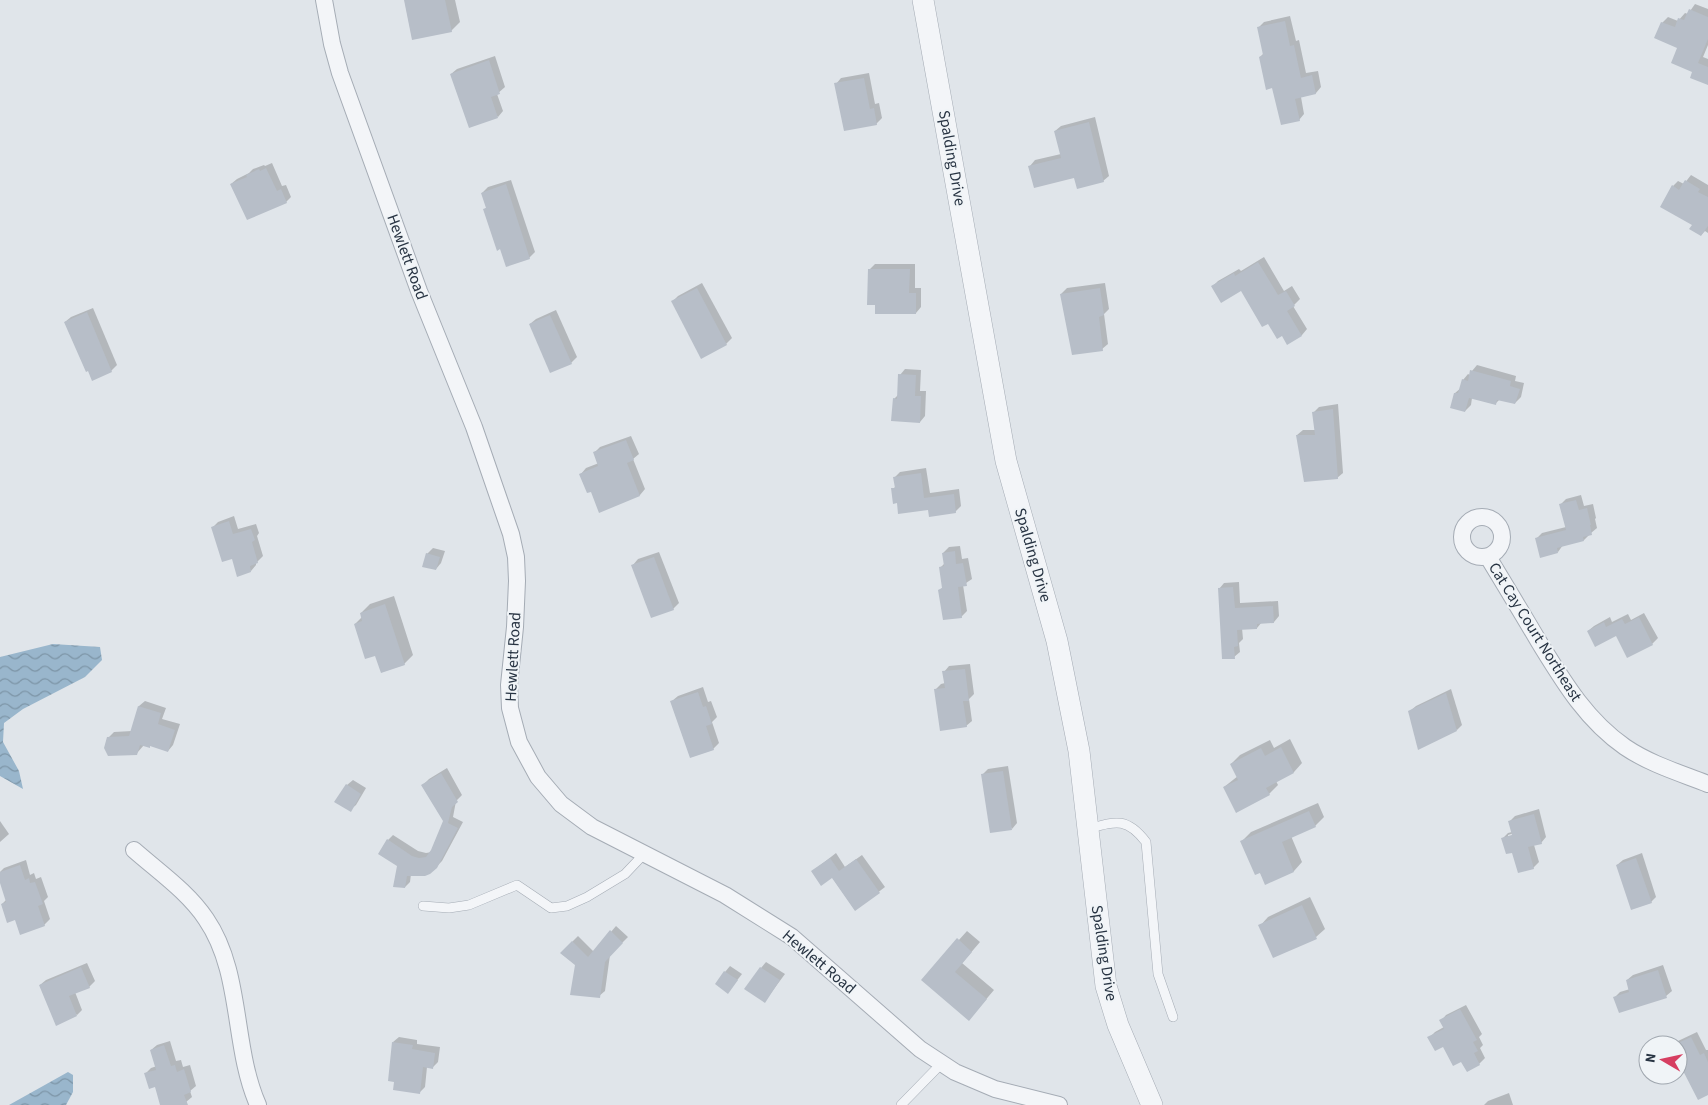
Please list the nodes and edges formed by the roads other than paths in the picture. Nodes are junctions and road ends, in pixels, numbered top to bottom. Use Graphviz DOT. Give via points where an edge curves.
graph roads {
  1 [pos="324,0"];
  2 [pos="923,0"];
  3 [pos="1488,557"];
  4 [pos="1708,784"];
  5 [pos="1088,829"];
  6 [pos="134,850"];
  7 [pos="644,854"];
  8 [pos="423,906"];
  9 [pos="1173,1017"];
  10 [pos="942,1063"];
  11 [pos="258,1105"];
  12 [pos="901,1105"];
  13 [pos="1059,1105"];
  14 [pos="1152,1105"];
  1 -- 7 [label="street, Hewlett Road" via="340,73 419,291 474,427 511,534 517,581 509,685 510,708 519,742 538,777 561,804 592,828"];
  2 -- 5 [label="street, Spalding Drive" via="1006,461 1057,641 1079,751"];
  3 -- 4 [label="street, Cat Cay Court Northeast" via="1556,670 1585,711 1604,731 1652,763"];
  5 -- 9 [label="lane" via="1118,822 1136,830 1146,842 1158,974"];
  5 -- 14 [label="street, Spalding Drive" via="1106,986 1118,1025"];
  6 -- 11 [label="street" via="191,900 219,942 228,970 244,1063"];
  7 -- 8 [label="lane" via="625,874 567,906 551,908 517,885 469,905 449,908"];
  7 -- 10 [label="street, Hewlett Road" via="725,895 792,937 920,1049"];
  10 -- 12 [label="lane"];
  10 -- 13 [label="street, Hewlett Road" via="995,1089"];
}
